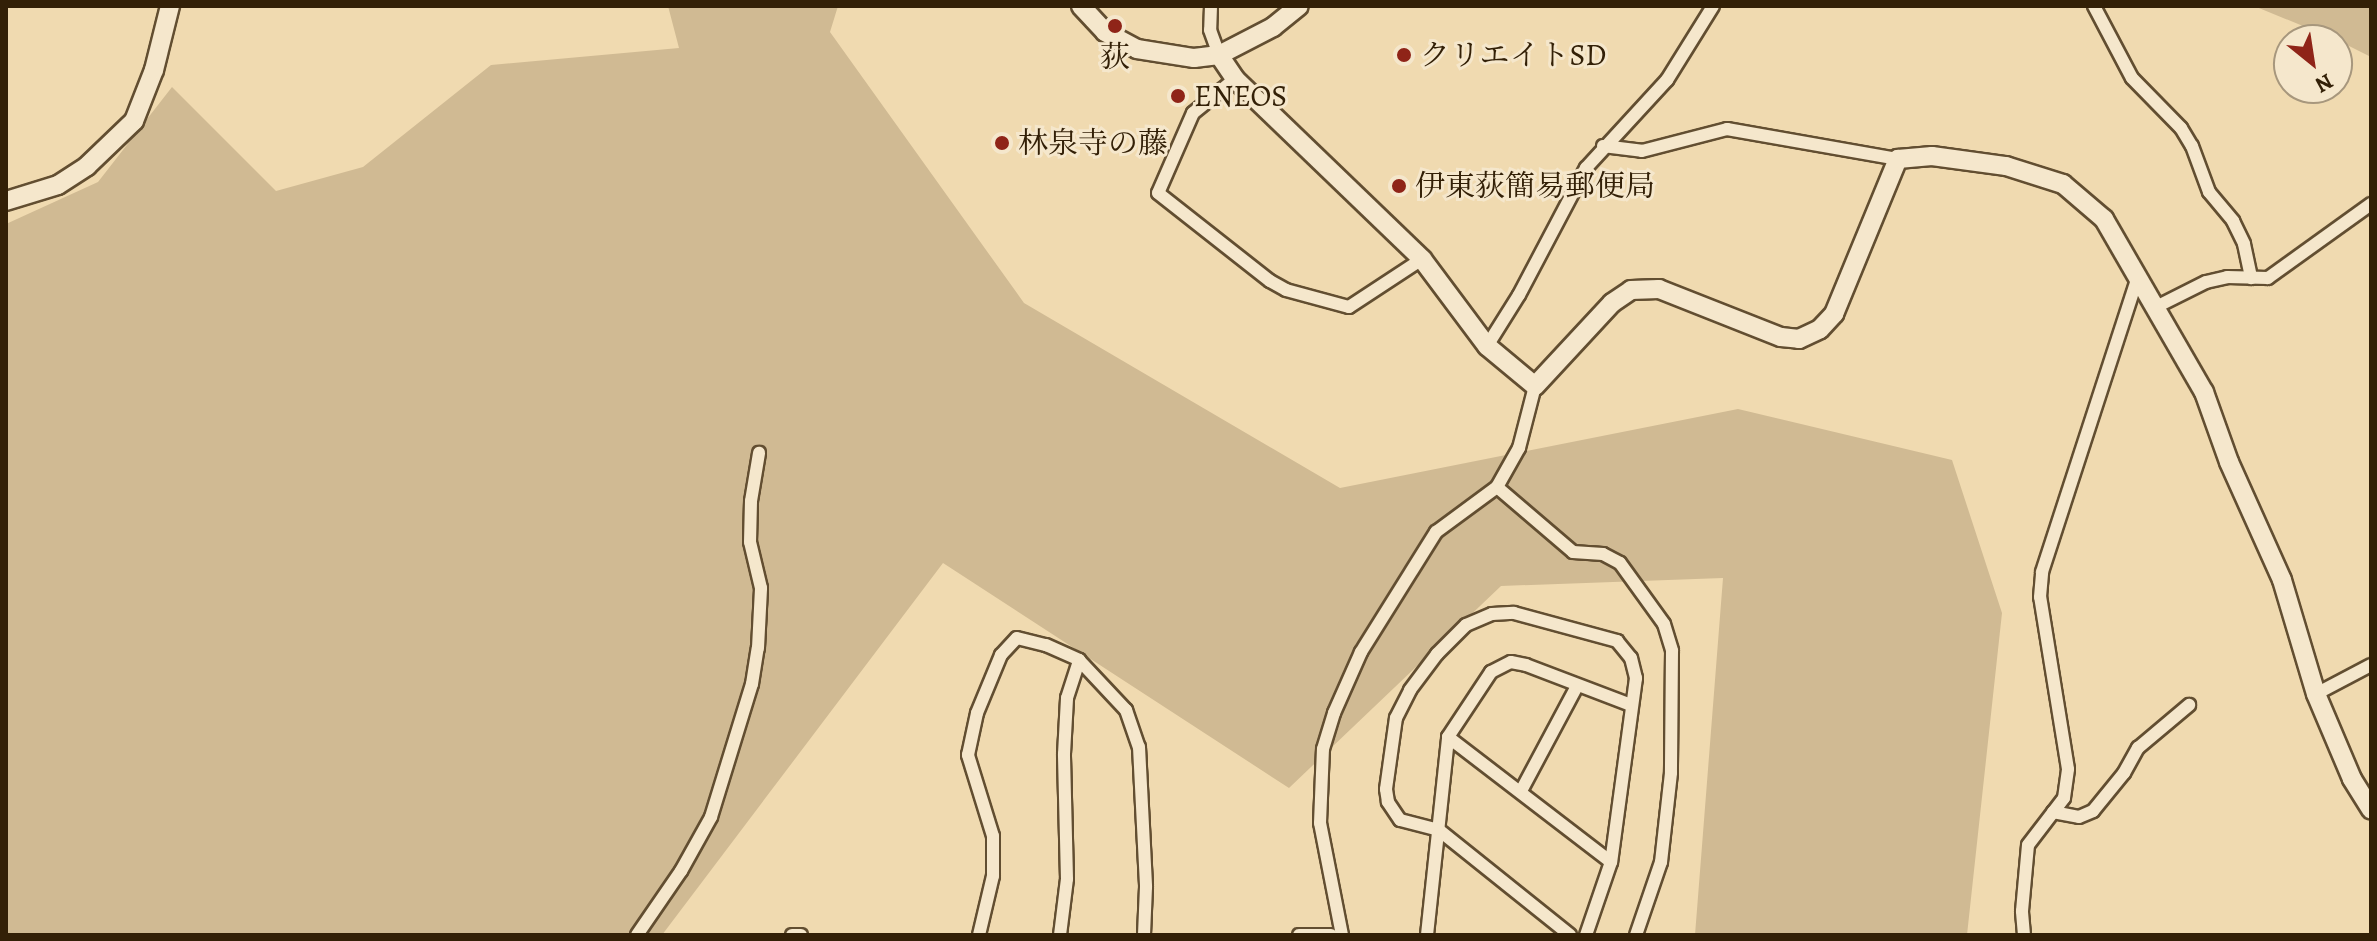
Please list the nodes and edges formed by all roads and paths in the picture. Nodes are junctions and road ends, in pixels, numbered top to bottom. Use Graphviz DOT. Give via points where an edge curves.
graph roads {
  1 [pos="170,6"];
  2 [pos="1081,6"];
  3 [pos="1211,6"];
  4 [pos="1299,6"];
  5 [pos="1713,6"];
  6 [pos="2094,6"];
  7 [pos="1219,55"];
  8 [pos="1235,79"];
  9 [pos="1603,146"];
  10 [pos="1898,159"];
  11 [pos="6,201"];
  12 [pos="2371,204"];
  13 [pos="1422,259"];
  14 [pos="2138,276"];
  15 [pos="2251,278"];
  16 [pos="2156,307"];
  17 [pos="1487,346"];
  18 [pos="1535,386"];
  19 [pos="759,453"];
  20 [pos="1497,487"];
  21 [pos="1079,660"];
  22 [pos="2371,665"];
  23 [pos="1577,686"];
  24 [pos="2316,694"];
  25 [pos="1631,705"];
  26 [pos="2189,705"];
  27 [pos="1448,737"];
  28 [pos="1521,791"];
  29 [pos="2371,810"];
  30 [pos="2053,812"];
  31 [pos="1439,830"];
  32 [pos="1611,862"];
  33 [pos="637,935"];
  34 [pos="792,935"];
  35 [pos="801,935"];
  36 [pos="979,935"];
  37 [pos="1060,935"];
  38 [pos="1144,935"];
  39 [pos="1299,935"];
  40 [pos="1331,935"];
  41 [pos="1342,935"];
  42 [pos="1427,935"];
  43 [pos="1570,935"];
  44 [pos="1586,935"];
  45 [pos="1636,935"];
  46 [pos="2024,935"];
  1 -- 11 [label="street" via="134,121 87,166 58,185"];
  2 -- 7 [label="street" via="1105,32 1137,49 1194,58"];
  3 -- 7 [label="street" via="1210,30"];
  4 -- 7 [label="street" via="1273,27"];
  5 -- 9 [label="street" via="1667,80"];
  6 -- 15 [label="street" via="2132,78 2192,146 2209,192 2244,244"];
  7 -- 8 [label="street"];
  8 -- 13 [label="street"];
  8 -- 13 [label="street" via="1193,113 1158,193 1270,281 1349,307"];
  9 -- 10 [label="street" via="1642,151 1727,129"];
  9 -- 17 [label="street"];
  10 -- 14 [label="street" via="1932,156 2006,166 2063,184 2104,219"];
  10 -- 18 [label="street" via="1834,314 1820,329 1799,339 1781,337 1659,289 1631,290 1612,303"];
  12 -- 15 [label="street" via="2268,278"];
  13 -- 17 [label="street"];
  14 -- 16 [label="street"];
  14 -- 30 [label="street" via="2042,572 2040,597 2068,769 2064,798"];
  15 -- 16 [label="street" via="2206,282"];
  16 -- 24 [label="street" via="2204,392 2282,580"];
  17 -- 18 [label="street"];
  18 -- 20 [label="street" via="1519,448"];
  19 -- 33 [label="street" via="751,501 750,542 761,588 752,684 711,817"];
  20 -- 41 [label="street" via="1436,532 1361,652 1334,713 1323,749 1320,823"];
  20 -- 45 [label="street" via="1573,552 1603,554 1620,563 1664,624 1672,651 1671,773 1661,862"];
  21 -- 36 [label="street" via="1017,638 1001,655 977,713 968,755 993,836 993,876"];
  21 -- 37 [label="street" via="1067,698 1067,879"];
  21 -- 38 [label="street" via="1126,710 1139,747"];
  22 -- 24 [label="street"];
  23 -- 25 [label="street"];
  23 -- 27 [label="street" via="1511,662 1491,672"];
  23 -- 28 [label="street"];
  24 -- 29 [label="street"];
  25 -- 31 [label="street" via="1636,678 1631,658 1617,641 1514,613 1492,614 1466,625 1437,654 1396,718 1386,789 1400,820"];
  25 -- 32 [label="street"];
  26 -- 30 [label="street" via="2138,748 2093,811 2079,817"];
  27 -- 28 [label="street"];
  27 -- 31 [label="street"];
  28 -- 32 [label="street"];
  30 -- 46 [label="street" via="2028,845"];
  31 -- 42 [label="street"];
  31 -- 43 [label="street"];
  32 -- 44 [label="street"];
  34 -- 35 [label="street"];
  39 -- 40 [label="street"];
}
